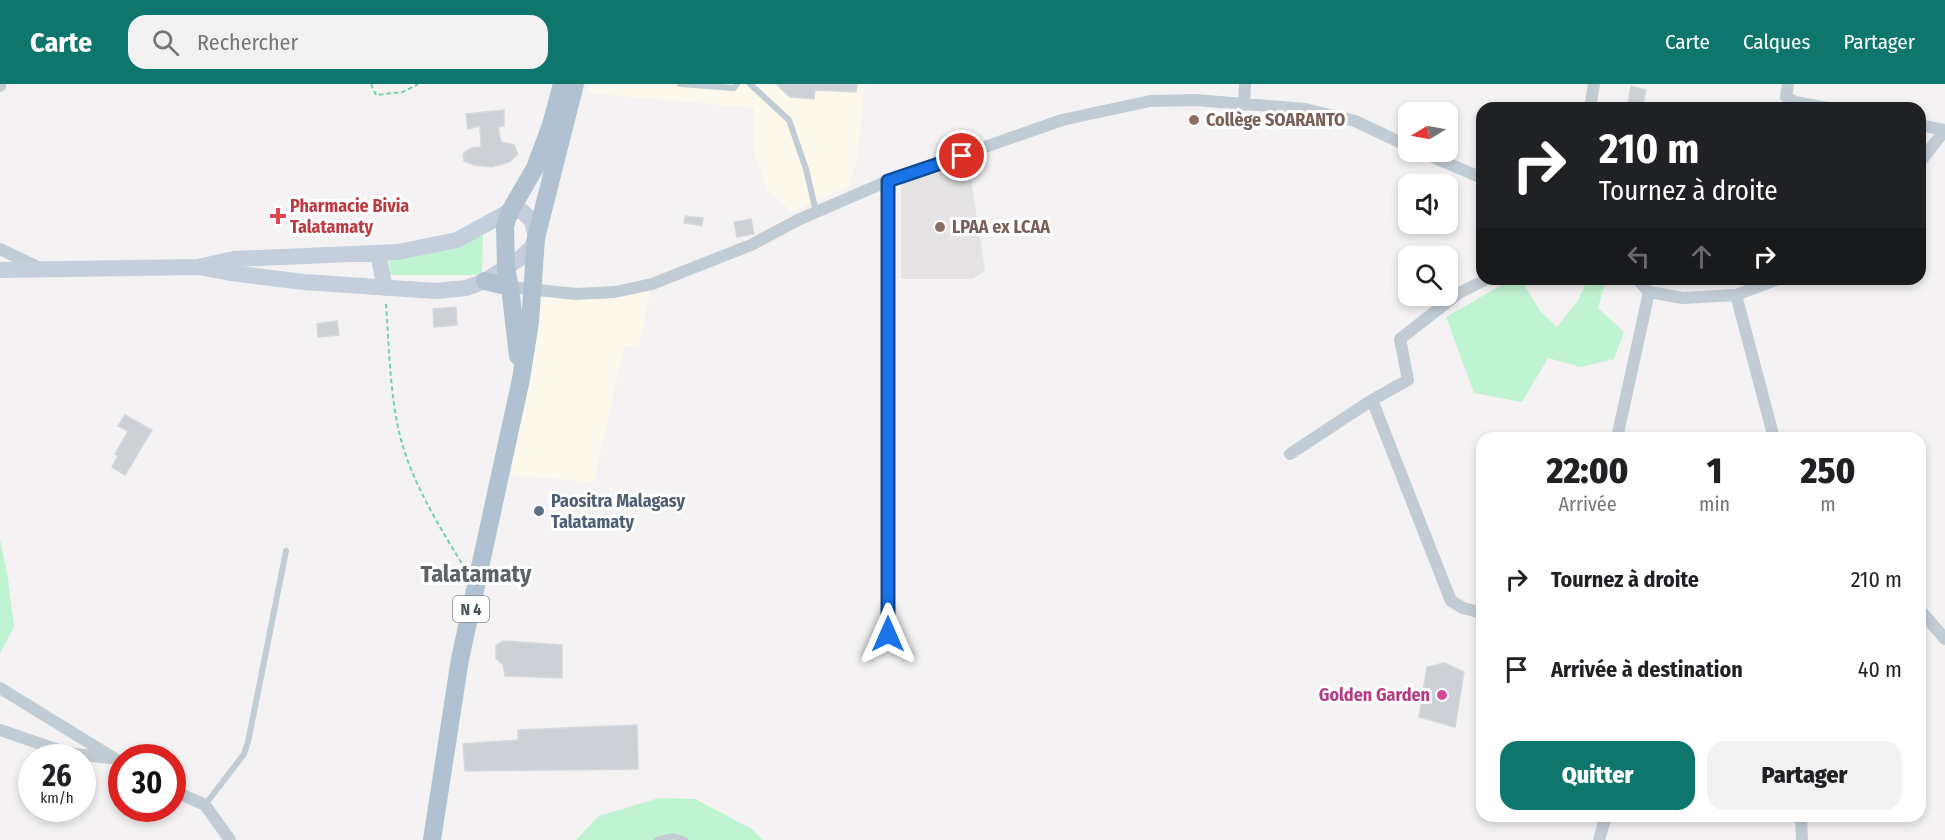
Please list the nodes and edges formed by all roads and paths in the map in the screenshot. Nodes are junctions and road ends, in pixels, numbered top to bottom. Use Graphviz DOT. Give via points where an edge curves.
graph roads {
  1 [pos="371,84"];
  2 [pos="418,84"];
  3 [pos="562,84"];
  4 [pos="575,84"];
  5 [pos="680,84"];
  6 [pos="736,84"];
  7 [pos="750,84"];
  8 [pos="1245,84"];
  9 [pos="1594,84"];
  10 [pos="1788,84"];
  11 [pos="1591,102"];
  12 [pos="1791,102"];
  13 [pos="1244,105"];
  14 [pos="1926,126"];
  15 [pos="1944,130"];
  16 [pos="1398,141"];
  17 [pos="1926,154"];
  18 [pos="1444,162"];
  19 [pos="1476,175"];
  20 [pos="888,181"];
  21 [pos="510,211"];
  22 [pos="816,212"];
  23 [pos="536,238"];
  24 [pos="0,249"];
  25 [pos="378,254"];
  26 [pos="198,267"];
  27 [pos="506,268"];
  28 [pos="41,269"];
  29 [pos="0,270"];
  30 [pos="485,281"];
  31 [pos="1476,284"];
  32 [pos="1643,285"];
  33 [pos="1754,285"];
  34 [pos="510,287"];
  35 [pos="385,288"];
  36 [pos="534,290"];
  37 [pos="1649,292"];
  38 [pos="1736,295"];
  39 [pos="521,379"];
  40 [pos="1372,400"];
  41 [pos="1618,432"];
  42 [pos="1772,432"];
  43 [pos="1290,453"];
  44 [pos="286,551"];
  45 [pos="477,588"];
  46 [pos="1476,611"];
  47 [pos="1926,617"];
  48 [pos="888,634"];
  49 [pos="1945,639"];
  50 [pos="0,688"];
  51 [pos="0,730"];
  52 [pos="108,755"];
  53 [pos="108,759"];
  54 [pos="186,796"];
  55 [pos="205,805"];
  56 [pos="1604,822"];
  57 [pos="1801,822"];
  58 [pos="230,840"];
  59 [pos="432,840"];
  60 [pos="657,840"];
  61 [pos="685,840"];
  62 [pos="1599,840"];
  63 [pos="1802,840"];
  1 -- 2 [label="path" via="376,95 403,92"];
  3 -- 21 [label="main road, N 4" via="535,168"];
  4 -- 23 [label="main road, N 4"];
  5 -- 6 [label="lane" via="734,88"];
  7 -- 22 [label="lane" via="789,120"];
  8 -- 13 [label="street"];
  9 -- 11 [label="street"];
  10 -- 12 [label="street" via="1786,97"];
  13 -- 16 [label="street" via="1305,109 1355,121"];
  13 -- 20 [label="street" via="1150,101 1062,120"];
  14 -- 15 [label="street"];
  15 -- 17 [label="street"];
  18 -- 19 [label="street"];
  20 -- 22 [label="street"];
  20 -- 48 [label="street"];
  21 -- 23 [label="main road" via="528,215"];
  21 -- 25 [label="main road" via="457,240"];
  21 -- 27 [label="main road, N 4" via="505,226"];
  22 -- 36 [label="street" via="751,245 652,285 585,294"];
  23 -- 27 [label="main road" via="526,253"];
  23 -- 36 [label="main road, N 4"];
  24 -- 28 [label="street"];
  25 -- 26 [label="main road" via="234,259"];
  25 -- 35 [label="main road"];
  26 -- 28 [label="main road"];
  26 -- 35 [label="main road" via="304,282"];
  27 -- 30 [label="main road"];
  27 -- 34 [label="main road, N 4"];
  28 -- 29 [label="main road"];
  30 -- 34 [label="main road"];
  30 -- 35 [label="main road" via="466,288 436,291"];
  31 -- 40 [label="street" via="1400,339 1408,380"];
  32 -- 37 [label="street"];
  33 -- 38 [label="street"];
  34 -- 36 [label="street"];
  34 -- 39 [label="main road, N 4"];
  35 -- 45 [label="path" via="400,436 422,494"];
  36 -- 39 [label="main road, N 4"];
  37 -- 38 [label="street" via="1683,298"];
  37 -- 41 [label="street"];
  38 -- 42 [label="street"];
  39 -- 45 [label="main road, N 4"];
  40 -- 43 [label="street"];
  40 -- 46 [label="street" via="1451,601"];
  44 -- 55 [label="lane" via="248,742 244,754"];
  45 -- 59 [label="main road, N 4" via="460,659"];
  47 -- 49 [label="street"];
  50 -- 52 [label="street"];
  51 -- 53 [label="street" via="67,753"];
  54 -- 55 [label="street"];
  55 -- 58 [label="street"];
  56 -- 62 [label="street"];
  57 -- 63 [label="street"];
  60 -- 61 [label="lane" via="673,836"];
}
